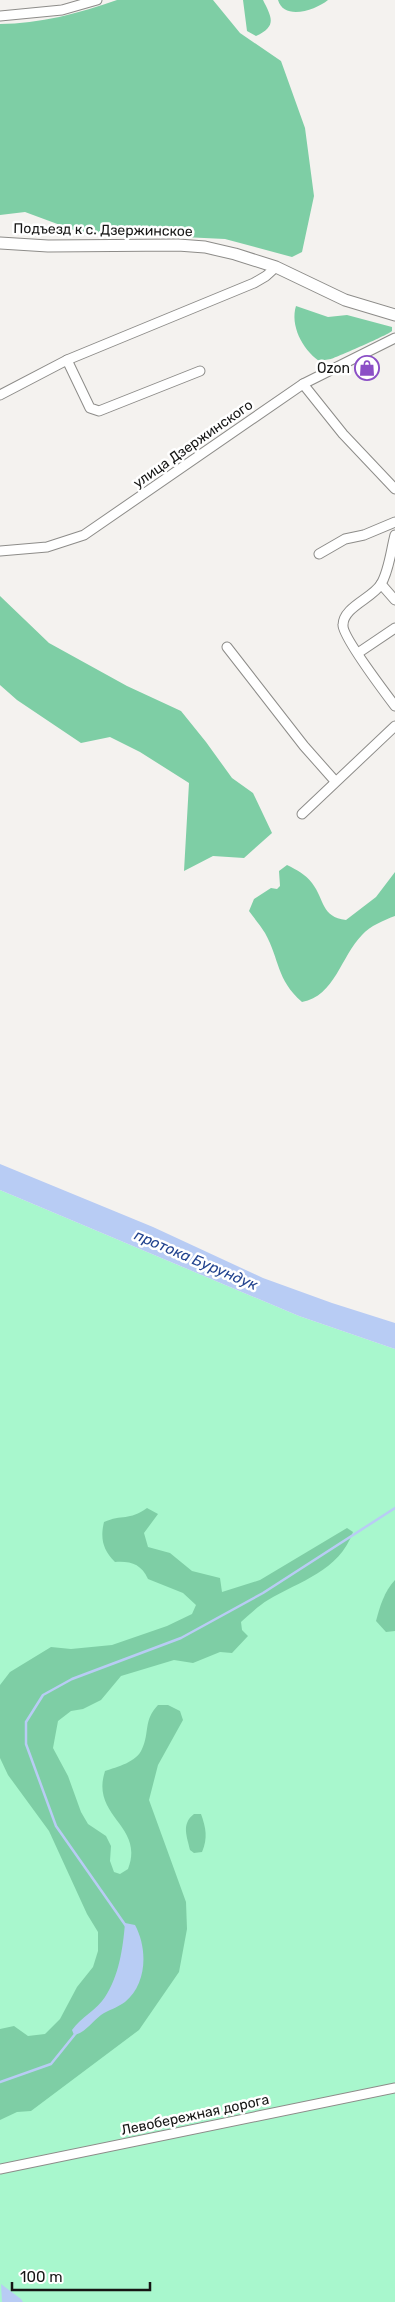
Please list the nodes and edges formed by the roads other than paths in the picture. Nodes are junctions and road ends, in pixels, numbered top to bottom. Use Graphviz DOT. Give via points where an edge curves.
graph roads {
  1 [pos="97,0"];
  2 [pos="0,16"];
  3 [pos="0,243"];
  4 [pos="276,267"];
  5 [pos="395,315"];
  6 [pos="395,338"];
  7 [pos="67,360"];
  8 [pos="200,371"];
  9 [pos="303,384"];
  10 [pos="0,395"];
  11 [pos="395,489"];
  12 [pos="395,522"];
  13 [pos="395,536"];
  14 [pos="0,552"];
  15 [pos="319,554"];
  16 [pos="381,584"];
  17 [pos="395,600"];
  18 [pos="395,628"];
  19 [pos="227,647"];
  20 [pos="358,653"];
  21 [pos="395,706"];
  22 [pos="395,726"];
  23 [pos="335,781"];
  24 [pos="302,814"];
  25 [pos="395,2088"];
  26 [pos="0,2169"];
  1 -- 2 [label="street" via="62,10"];
  3 -- 4 [label="street, Подъезд к с. Дзержинское" via="205,247"];
  4 -- 5 [label="street, Подъезд к с. Дзержинское" via="344,300"];
  4 -- 7 [label="street" via="254,283"];
  6 -- 9 [label="street, улица Дзержинского"];
  7 -- 8 [label="street" via="90,408 99,412"];
  7 -- 10 [label="street"];
  9 -- 11 [label="street" via="343,434"];
  9 -- 14 [label="street, улица Дзержинского" via="84,535 47,547"];
  12 -- 15 [label="street" via="345,539"];
  13 -- 16 [label="street"];
  16 -- 17 [label="street"];
  16 -- 20 [label="street" via="345,616 344,630"];
  18 -- 20 [label="street"];
  19 -- 23 [label="street"];
  20 -- 21 [label="street"];
  22 -- 23 [label="street"];
  23 -- 24 [label="street" via="320,800"];
  25 -- 26 [label="street, Левобережная дорога"];
}
